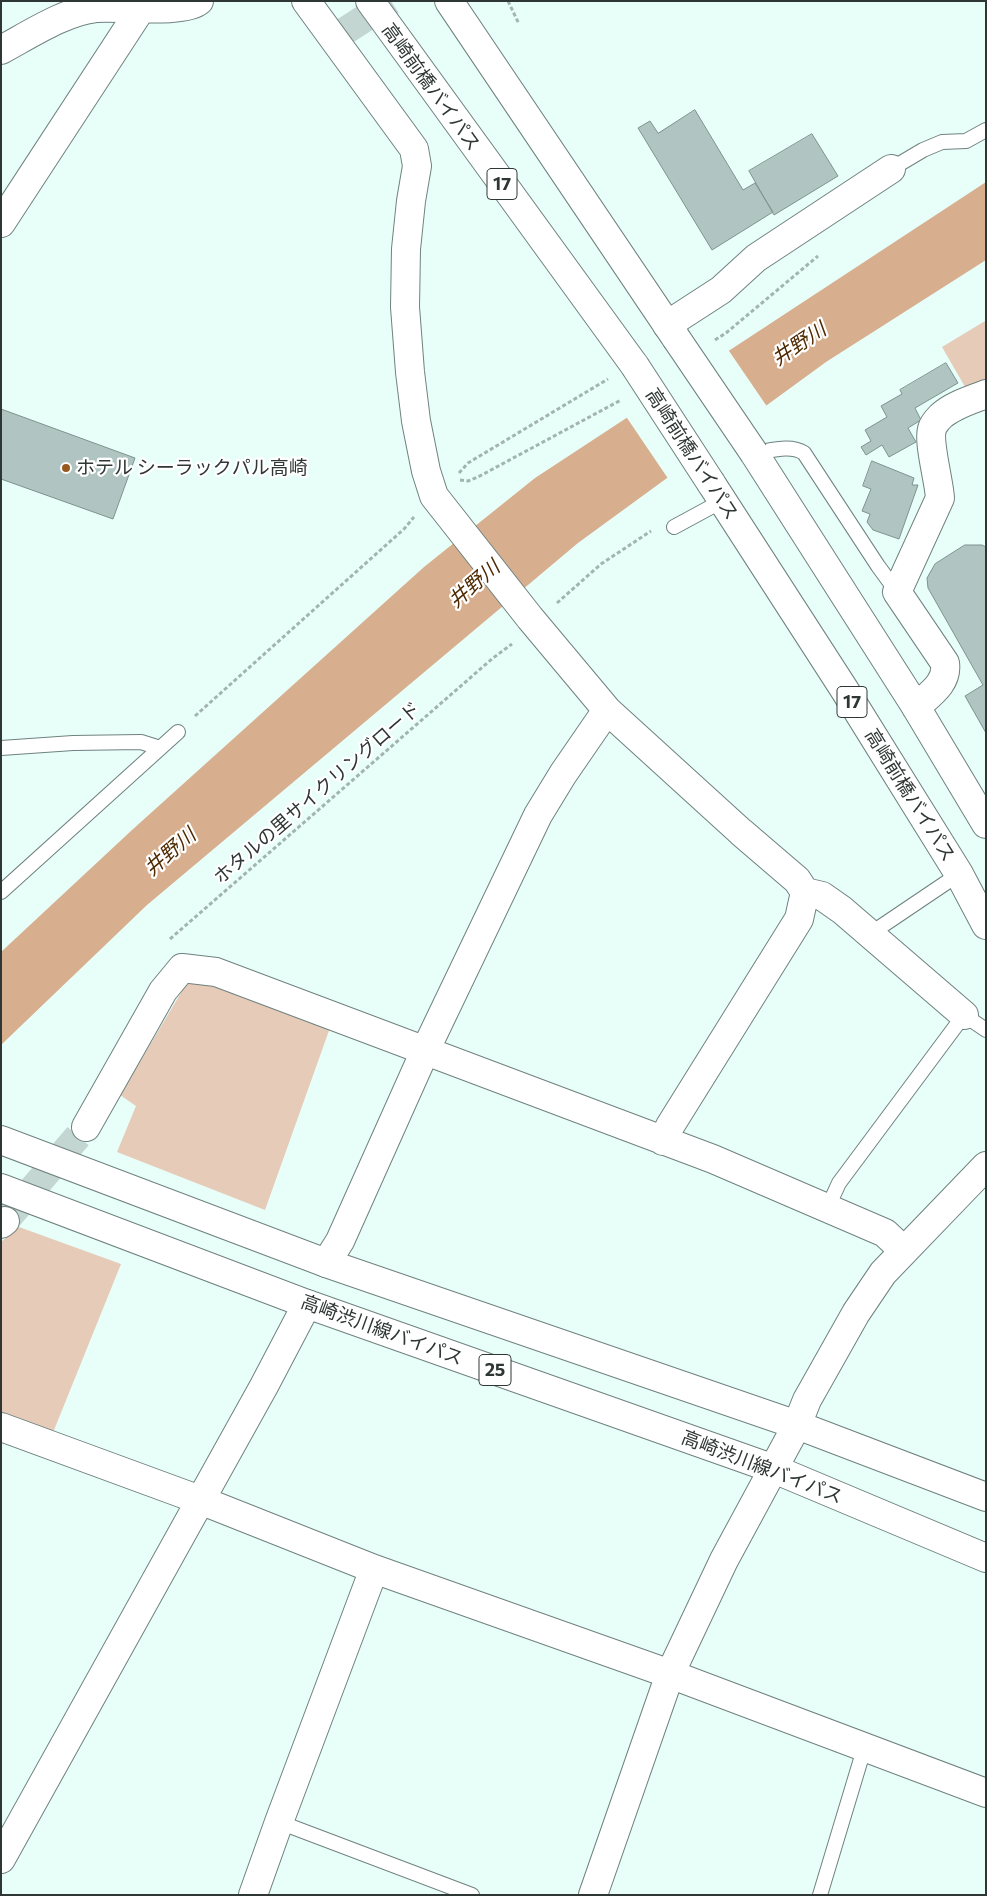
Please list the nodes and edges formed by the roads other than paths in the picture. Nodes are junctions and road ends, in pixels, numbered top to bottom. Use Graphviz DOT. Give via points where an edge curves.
graph roads {
  1 [pos="199,1"];
  2 [pos="306,1"];
  3 [pos="370,1"];
  4 [pos="449,1"];
  5 [pos="144,4"];
  6 [pos="1,50"];
  7 [pos="986,130"];
  8 [pos="891,169"];
  9 [pos="1,223"];
  10 [pos="672,332"];
  11 [pos="986,394"];
  12 [pos="754,453"];
  13 [pos="717,492"];
  14 [pos="674,527"];
  15 [pos="897,592"];
  16 [pos="916,706"];
  17 [pos="607,710"];
  18 [pos="178,732"];
  19 [pos="1,748"];
  20 [pos="160,748"];
  21 [pos="986,824"];
  22 [pos="959,874"];
  23 [pos="1,892"];
  24 [pos="806,892"];
  25 [pos="986,924"];
  26 [pos="870,934"];
  27 [pos="964,1014"];
  28 [pos="986,1030"];
  29 [pos="425,1051"];
  30 [pos="86,1127"];
  31 [pos="1,1140"];
  32 [pos="663,1141"];
  33 [pos="986,1166"];
  34 [pos="1,1188"];
  35 [pos="827,1209"];
  36 [pos="904,1251"];
  37 [pos="326,1263"];
  38 [pos="308,1304"];
  39 [pos="797,1425"];
  40 [pos="1,1426"];
  41 [pos="774,1469"];
  42 [pos="986,1497"];
  43 [pos="200,1500"];
  44 [pos="986,1558"];
  45 [pos="374,1569"];
  46 [pos="670,1674"];
  47 [pos="864,1749"];
  48 [pos="986,1793"];
  49 [pos="279,1822"];
  50 [pos="1,1858"];
  51 [pos="253,1895"];
  52 [pos="472,1895"];
  53 [pos="593,1895"];
  54 [pos="820,1895"];
  1 -- 5 [label="main road" via="183,8"];
  2 -- 17 [label="main road" via="338,34 414,149 417,166 406,249 405,307 416,421 434,496 428,511 540,613"];
  3 -- 13 [label="main road, 高崎前橋バイパス / 17, bridge" via="635,366"];
  4 -- 10 [label="main road"];
  5 -- 6 [label="main road" via="66,16"];
  5 -- 9 [label="main road"];
  7 -- 8 [label="lane" via="966,141 942,142"];
  8 -- 10 [label="main road" via="756,258"];
  10 -- 12 [label="main road, bridge"];
  11 -- 15 [label="main road" via="940,416 932,428 940,498"];
  12 -- 15 [label="lane" via="786,449 804,453"];
  12 -- 16 [label="main road"];
  13 -- 14 [label="lane"];
  13 -- 22 [label="main road, 高崎前橋バイパス / 17"];
  15 -- 16 [label="main road" via="946,662 946,672 937,688"];
  16 -- 21 [label="main road"];
  17 -- 24 [label="main road" via="797,880"];
  17 -- 29 [label="main road" via="538,815"];
  18 -- 20 [label="lane"];
  19 -- 20 [label="lane" via="141,742"];
  20 -- 23 [label="lane"];
  22 -- 25 [label="main road, 高崎前橋バイパス / 17"];
  22 -- 26 [label="lane"];
  24 -- 26 [label="main road" via="822,896"];
  24 -- 32 [label="main road" via="799,919"];
  26 -- 27 [label="main road"];
  27 -- 28 [label="lane"];
  27 -- 35 [label="lane" via="839,1182"];
  29 -- 30 [label="main road" via="216,972 182,968 163,991"];
  29 -- 32 [label="main road"];
  29 -- 37 [label="main road" via="340,1241"];
  31 -- 37 [label="main road, 25"];
  32 -- 35 [label="main road"];
  33 -- 36 [label="main road"];
  34 -- 38 [label="main road, 高崎渋川線バイパス / 25"];
  35 -- 36 [label="main road" via="885,1233"];
  36 -- 39 [label="main road" via="883,1273 856,1312 807,1400"];
  37 -- 39 [label="main road, 25"];
  38 -- 41 [label="main road, 高崎渋川線バイパス / 25"];
  38 -- 43 [label="main road"];
  39 -- 41 [label="main road"];
  39 -- 42 [label="main road, 25"];
  40 -- 43 [label="main road"];
  41 -- 44 [label="main road, 高崎渋川線バイパス / 25"];
  41 -- 46 [label="main road" via="724,1560"];
  43 -- 45 [label="main road"];
  43 -- 50 [label="main road"];
  45 -- 46 [label="main road"];
  45 -- 49 [label="main road"];
  46 -- 47 [label="main road"];
  46 -- 53 [label="main road"];
  47 -- 48 [label="main road"];
  47 -- 54 [label="lane"];
  49 -- 51 [label="main road"];
  49 -- 52 [label="lane"];
}
